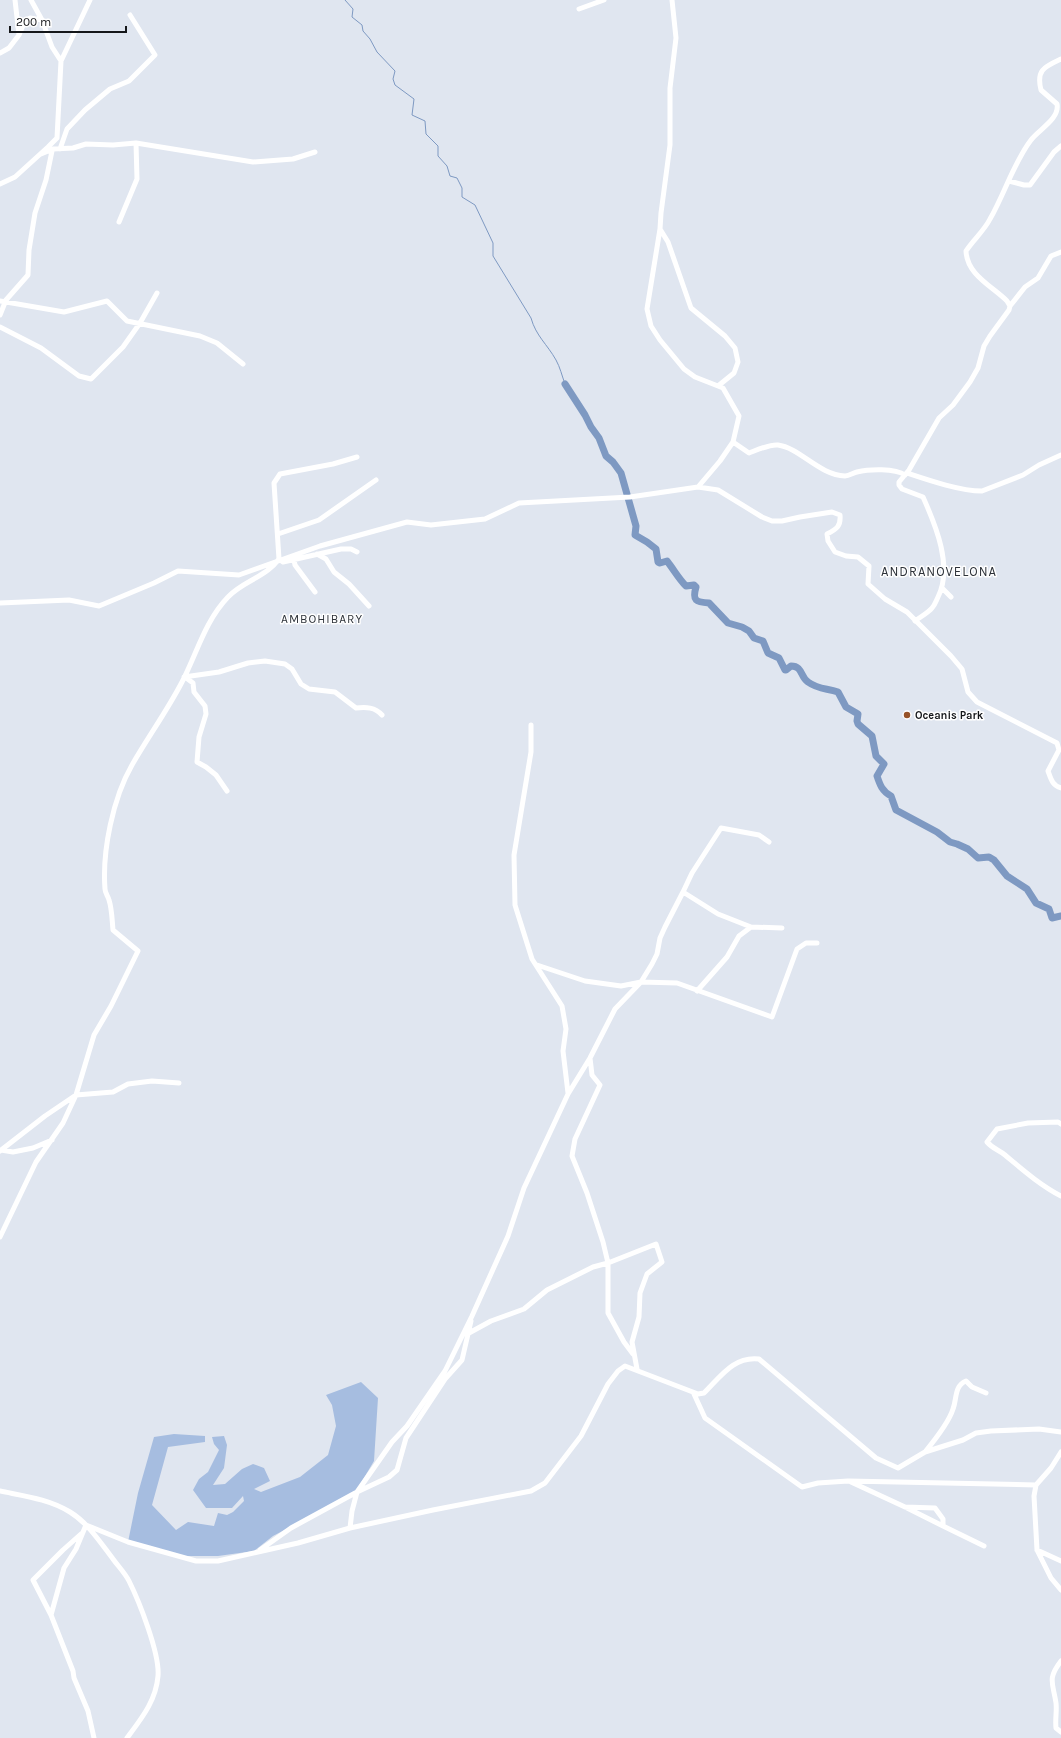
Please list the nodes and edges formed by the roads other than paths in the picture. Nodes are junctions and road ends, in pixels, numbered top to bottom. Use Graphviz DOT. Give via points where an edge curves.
graph roads {
  1 [pos="15,0"];
  2 [pos="31,0"];
  3 [pos="90,0"];
  4 [pos="604,0"];
  5 [pos="672,0"];
  6 [pos="579,9"];
  7 [pos="130,15"];
  8 [pos="42,20"];
  9 [pos="19,35"];
  10 [pos="0,53"];
  11 [pos="1061,59"];
  12 [pos="61,61"];
  13 [pos="136,143"];
  14 [pos="1061,146"];
  15 [pos="60,149"];
  16 [pos="52,151"];
  17 [pos="315,152"];
  18 [pos="40,154"];
  19 [pos="1009,181"];
  20 [pos="0,184"];
  21 [pos="119,222"];
  22 [pos="660,228"];
  23 [pos="1061,252"];
  24 [pos="157,293"];
  25 [pos="3,302"];
  26 [pos="1010,306"];
  27 [pos="0,315"];
  28 [pos="140,323"];
  29 [pos="0,327"];
  30 [pos="243,364"];
  31 [pos="718,386"];
  32 [pos="734,442"];
  33 [pos="1061,455"];
  34 [pos="357,457"];
  35 [pos="906,474"];
  36 [pos="376,480"];
  37 [pos="698,487"];
  38 [pos="278,534"];
  39 [pos="357,552"];
  40 [pos="317,554"];
  41 [pos="279,560"];
  42 [pos="294,560"];
  43 [pos="942,588"];
  44 [pos="315,592"];
  45 [pos="951,597"];
  46 [pos="0,602"];
  47 [pos="369,606"];
  48 [pos="915,621"];
  49 [pos="184,677"];
  50 [pos="382,715"];
  51 [pos="531,725"];
  52 [pos="1061,788"];
  53 [pos="227,791"];
  54 [pos="769,842"];
  55 [pos="683,892"];
  56 [pos="751,927"];
  57 [pos="782,928"];
  58 [pos="817,943"];
  59 [pos="537,964"];
  60 [pos="641,982"];
  61 [pos="697,991"];
  62 [pos="590,1058"];
  63 [pos="179,1083"];
  64 [pos="568,1094"];
  65 [pos="76,1095"];
  66 [pos="1061,1124"];
  67 [pos="52,1140"];
  68 [pos="1,1151"];
  69 [pos="1061,1196"];
  70 [pos="0,1237"];
  71 [pos="608,1263"];
  72 [pos="472,1316"];
  73 [pos="469,1333"];
  74 [pos="634,1355"];
  75 [pos="637,1369"];
  76 [pos="986,1393"];
  77 [pos="694,1394"];
  78 [pos="1061,1432"];
  79 [pos="925,1452"];
  80 [pos="1061,1452"];
  81 [pos="848,1480"];
  82 [pos="1036,1485"];
  83 [pos="0,1491"];
  84 [pos="357,1492"];
  85 [pos="905,1507"];
  86 [pos="86,1525"];
  87 [pos="943,1526"];
  88 [pos="350,1528"];
  89 [pos="82,1534"];
  90 [pos="984,1546"];
  91 [pos="1037,1550"];
  92 [pos="257,1552"];
  93 [pos="1061,1562"];
  94 [pos="1061,1590"];
  95 [pos="50,1615"];
  96 [pos="1061,1662"];
  97 [pos="1061,1732"];
  98 [pos="94,1738"];
  99 [pos="128,1738"];
  1 -- 9 [label="street"];
  2 -- 8 [label="street"];
  3 -- 12 [label="street"];
  4 -- 6 [label="street"];
  5 -- 22 [label="street" via="676,38 670,88 670,145"];
  7 -- 15 [label="street" via="156,55 129,81 110,89 85,110 67,129"];
  8 -- 9 [label="street" via="30,18 24,23"];
  8 -- 12 [label="street" via="52,47"];
  9 -- 10 [label="street" via="9,48"];
  11 -- 19 [label="street" via="1042,69 1039,78 1041,90 1057,104 1057,109 1051,121 1031,140"];
  12 -- 18 [label="street" via="57,138"];
  13 -- 15 [label="street" via="86,144"];
  13 -- 17 [label="street" via="253,162 293,159"];
  13 -- 21 [label="street" via="137,179"];
  14 -- 19 [label="street" via="1030,185"];
  15 -- 16 [label="street"];
  16 -- 18 [label="street"];
  16 -- 25 [label="street" via="35,213 28,275"];
  18 -- 20 [label="street" via="15,177"];
  19 -- 26 [label="street" via="990,221 966,251 977,276"];
  22 -- 31 [label="street" via="647,309 651,326 684,369 695,377"];
  22 -- 31 [label="street" via="668,242 691,308 725,336 735,348 738,362 734,373"];
  23 -- 26 [label="street" via="1051,256 1038,278 1025,287"];
  24 -- 28 [label="street"];
  25 -- 27 [label="street"];
  25 -- 28 [label="street" via="64,312 107,301 127,321"];
  26 -- 35 [label="street" via="984,346 978,368 970,382 953,405 939,418"];
  28 -- 29 [label="street" via="123,347 92,379 79,376 41,348"];
  28 -- 30 [label="street" via="200,336 217,343"];
  31 -- 32 [label="street" via="723,388 739,416"];
  32 -- 35 [label="street" via="748,453 778,445 829,472 846,476 857,472 888,470"];
  32 -- 37 [label="street"];
  33 -- 35 [label="street" via="1023,475 982,491 936,483"];
  34 -- 38 [label="street" via="280,474 274,484"];
  35 -- 43 [label="street" via="899,485 902,489 922,495 932,515 943,555"];
  36 -- 38 [label="street" via="320,520"];
  37 -- 41 [label="street" via="627,497 518,503 485,519 431,525 407,522"];
  37 -- 48 [label="street" via="718,490 772,521 832,512 840,515 837,529 827,534 835,552 865,561 869,566 868,584 885,599 907,612"];
  38 -- 41 [label="street"];
  39 -- 40 [label="street" via="341,549"];
  40 -- 42 [label="street"];
  40 -- 47 [label="street" via="326,559 334,572"];
  41 -- 42 [label="street"];
  41 -- 46 [label="street" via="239,575 178,571 99,606 69,600"];
  41 -- 49 [label="street" via="269,570 228,596 198,643"];
  42 -- 44 [label="street"];
  43 -- 45 [label="street"];
  43 -- 48 [label="street" via="932,609"];
  48 -- 52 [label="street" via="957,662 968,692 977,702 1057,743 1059,750 1048,771 1055,786"];
  49 -- 50 [label="street" via="219,672 248,663 265,661 285,664 292,668 301,684 309,689 335,692 356,708 368,706"];
  49 -- 53 [label="street" via="193,683 194,692 205,706 206,714 199,736 197,762 216,775"];
  49 -- 65 [label="street" via="132,765 120,791 105,863 105,891 109,899 112,930 138,951 94,1035"];
  51 -- 59 [label="street" via="531,752 514,855 515,905 532,959"];
  54 -- 55 [label="street" via="759,835 720,828"];
  55 -- 56 [label="street" via="718,914"];
  55 -- 60 [label="street" via="660,938 657,954"];
  56 -- 57 [label="street"];
  56 -- 61 [label="street" via="739,936 727,957"];
  58 -- 61 [label="street" via="806,943 797,950 772,1017"];
  59 -- 60 [label="street" via="585,981 620,986"];
  59 -- 64 [label="street" via="562,1006 566,1030 563,1051"];
  60 -- 61 [label="street" via="677,983"];
  60 -- 62 [label="street" via="615,1009"];
  62 -- 64 [label="street"];
  62 -- 71 [label="street" via="592,1075 600,1085 575,1138 572,1156 587,1193"];
  63 -- 65 [label="street" via="152,1081 128,1084 113,1092"];
  64 -- 72 [label="street" via="524,1188 508,1236"];
  65 -- 67 [label="street"];
  65 -- 68 [label="street"];
  66 -- 69 [label="street" via="1028,1123 997,1129 987,1142 1043,1187"];
  67 -- 68 [label="street" via="33,1148 13,1152"];
  67 -- 70 [label="street" via="36,1162"];
  71 -- 73 [label="street" via="593,1267 547,1290 524,1309 491,1321"];
  71 -- 74 [label="street" via="608,1313"];
  71 -- 74 [label="street" via="656,1244 662,1262 647,1274 640,1293 639,1317 632,1342"];
  72 -- 73 [label="street"];
  72 -- 84 [label="street" via="444,1371 407,1426 392,1442"];
  73 -- 84 [label="street" via="462,1360 444,1379 406,1438 397,1470 390,1477"];
  74 -- 75 [label="street"];
  75 -- 77 [label="street"];
  75 -- 88 [label="street" via="625,1366 618,1371 608,1384 581,1436 545,1483 531,1491"];
  76 -- 79 [label="street" via="972,1387 966,1381 963,1382 956,1391 953,1409"];
  77 -- 79 [label="street" via="704,1393 734,1363 749,1358 759,1359 876,1458 898,1468"];
  77 -- 81 [label="street" via="705,1418 802,1487"];
  78 -- 79 [label="street" via="1039,1429 976,1433 963,1440"];
  80 -- 82 [label="street"];
  81 -- 82 [label="street"];
  81 -- 85 [label="street"];
  82 -- 91 [label="street" via="1034,1496"];
  83 -- 86 [label="street" via="56,1504"];
  84 -- 88 [label="street"];
  84 -- 92 [label="street" via="291,1528"];
  85 -- 87 [label="street"];
  85 -- 87 [label="street" via="935,1508 943,1519"];
  86 -- 89 [label="street"];
  86 -- 92 [label="street" via="128,1542 196,1561 218,1561"];
  86 -- 99 [label="street" via="128,1579 143,1614 154,1650 158,1675 156,1691 150,1705"];
  87 -- 90 [label="street"];
  88 -- 92 [label="street"];
  89 -- 95 [label="street" via="64,1568"];
  89 -- 95 [label="street" via="62,1550 33,1580"];
  91 -- 93 [label="street"];
  91 -- 94 [label="street" via="1051,1578"];
  95 -- 98 [label="street" via="88,1711"];
  96 -- 97 [label="street" via="1054,1670 1051,1680 1057,1710 1054,1717 1056,1728"];
}
